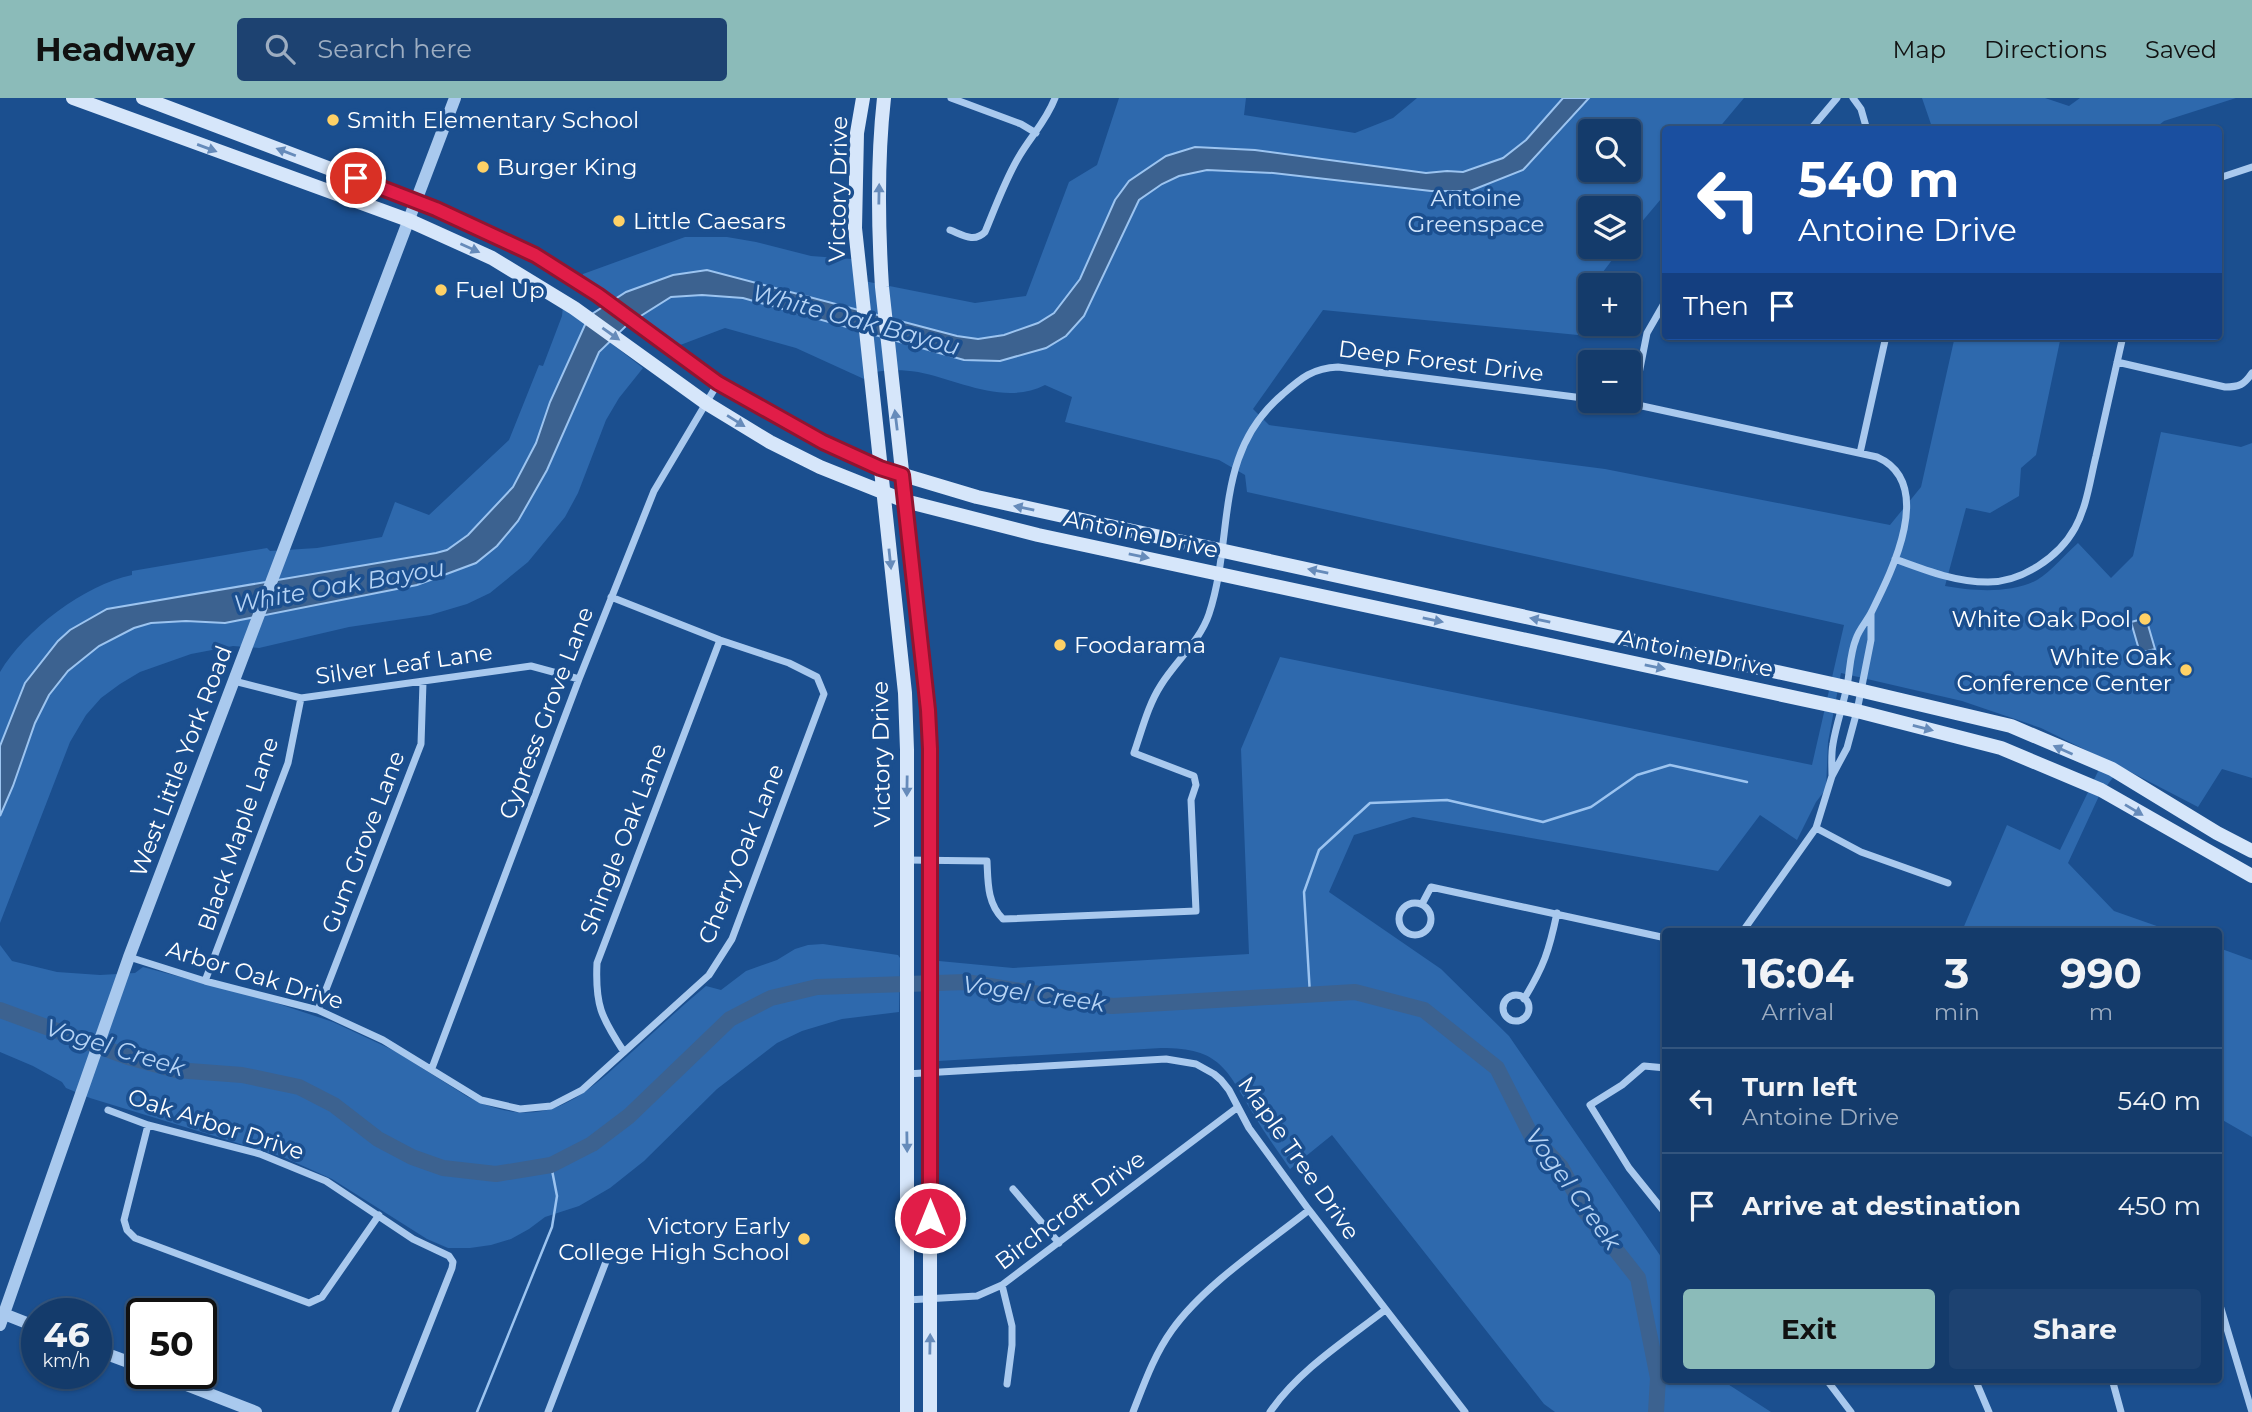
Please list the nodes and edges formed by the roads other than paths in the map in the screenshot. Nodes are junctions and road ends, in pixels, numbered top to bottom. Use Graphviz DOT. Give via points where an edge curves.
graph roads {
  1 [pos="73,98"];
  2 [pos="455,98"];
  3 [pos="863,98"];
  4 [pos="884,98"];
  5 [pos="951,98"];
  6 [pos="1055,98"];
  7 [pos="1837,98"];
  8 [pos="1853,98"];
  9 [pos="147,99"];
  10 [pos="143,124"];
  11 [pos="1813,126"];
  12 [pos="1866,126"];
  13 [pos="1036,133"];
  14 [pos="319,165"];
  15 [pos="2252,167"];
  16 [pos="2222,177"];
  17 [pos="311,185"];
  18 [pos="416,200"];
  19 [pos="408,220"];
  20 [pos="878,224"];
  21 [pos="855,228"];
  22 [pos="950,230"];
  23 [pos="1662,307"];
  24 [pos="1885,340"];
  25 [pos="2122,340"];
  26 [pos="2117,362"];
  27 [pos="1641,363"];
  28 [pos="2252,373"];
  29 [pos="718,383"];
  30 [pos="1578,397"];
  31 [pos="706,403"];
  32 [pos="1641,406"];
  33 [pos="1860,453"];
  34 [pos="880,468"];
  35 [pos="902,475"];
  36 [pos="882,491"];
  37 [pos="905,501"];
  38 [pos="1095,523"];
  39 [pos="1093,546"];
  40 [pos="1223,550"];
  41 [pos="1895,559"];
  42 [pos="1220,574"];
  43 [pos="1405,590"];
  44 [pos="611,597"];
  45 [pos="1400,613"];
  46 [pos="1871,614"];
  47 [pos="1585,630"];
  48 [pos="920,636"];
  49 [pos="720,640"];
  50 [pos="899,641"];
  51 [pos="1580,651"];
  52 [pos="1719,659"];
  53 [pos="579,679"];
  54 [pos="1714,680"];
  55 [pos="234,681"];
  56 [pos="423,682"];
  57 [pos="1854,688"];
  58 [pos="301,698"];
  59 [pos="1842,708"];
  60 [pos="1857,711"];
  61 [pos="2011,726"];
  62 [pos="2001,748"];
  63 [pos="2112,769"];
  64 [pos="1832,776"];
  65 [pos="2101,790"];
  66 [pos="1816,828"];
  67 [pos="2252,851"];
  68 [pos="906,860"];
  69 [pos="929,860"];
  70 [pos="2252,876"];
  71 [pos="1948,883"];
  72 [pos="1422,905"];
  73 [pos="1557,914"];
  74 [pos="1745,928"];
  75 [pos="1662,937"];
  76 [pos="129,957"];
  77 [pos="205,981"];
  78 [pos="1524,999"];
  79 [pos="318,1010"];
  80 [pos="624,1052"];
  81 [pos="432,1068"];
  82 [pos="1662,1068"];
  83 [pos="930,1073"];
  84 [pos="905,1074"];
  85 [pos="1238,1107"];
  86 [pos="108,1110"];
  87 [pos="148,1125"];
  88 [pos="1013,1189"];
  89 [pos="1662,1209"];
  90 [pos="1309,1210"];
  91 [pos="379,1215"];
  92 [pos="1059,1243"];
  93 [pos="607,1259"];
  94 [pos="1002,1285"];
  95 [pos="931,1299"];
  96 [pos="907,1300"];
  97 [pos="1385,1310"];
  98 [pos="2222,1312"];
  99 [pos="2,1319"];
  100 [pos="21,1323"];
  101 [pos="1829,1383"];
  102 [pos="1977,1383"];
  103 [pos="2113,1383"];
  104 [pos="1007,1384"];
  105 [pos="197,1389"];
  106 [pos="1461,1411"];
  107 [pos="257,1412"];
  108 [pos="395,1412"];
  109 [pos="548,1412"];
  110 [pos="907,1412"];
  111 [pos="930,1412"];
  112 [pos="1133,1412"];
  113 [pos="1270,1412"];
  114 [pos="1851,1412"];
  115 [pos="1989,1412"];
  116 [pos="2121,1412"];
  117 [pos="2252,1412"];
  1 -- 10 [label="main road, Antoine Drive"];
  2 -- 18 [label="street, West Little York Road"];
  3 -- 21 [label="main road, Victory Drive" via="857,133"];
  20 -- 4 [label="main road, Victory Drive, one-way"];
  5 -- 13 [label="street"];
  6 -- 13 [label="street"];
  7 -- 11 [label="street"];
  8 -- 12 [label="street"];
  9 -- 10 [label="main road"];
  14 -- 9 [label="main road, Antoine Drive, one-way"];
  10 -- 17 [label="main road, Antoine Drive, one-way"];
  13 -- 22 [label="street" via="1008,176 985,232 972,239"];
  14 -- 17 [label="main road"];
  14 -- 18 [label="main road, Antoine Drive"];
  15 -- 16 [label="street"];
  17 -- 19 [label="main road, Antoine Drive"];
  18 -- 19 [label="street, West Little York Road"];
  18 -- 29 [label="main road, Antoine Drive" via="535,255"];
  19 -- 31 [label="main road, Antoine Drive, one-way" via="537,284"];
  19 -- 55 [label="street, West Little York Road"];
  20 -- 21 [label="main road"];
  35 -- 20 [label="main road, Victory Drive, one-way"];
  21 -- 34 [label="main road, Victory Drive"];
  23 -- 27 [label="street" via="1647,333"];
  24 -- 33 [label="street"];
  25 -- 26 [label="street"];
  26 -- 28 [label="street" via="2225,387 2238,387"];
  26 -- 41 [label="street" via="2084,510 2065,542 2046,560 2028,572 1989,582 1954,579"];
  29 -- 31 [label="street, Cypress Grove Lane"];
  29 -- 34 [label="main road, Antoine Drive"];
  30 -- 40 [label="street, Deep Forest Drive" via="1320,368 1267,407 1253,425 1229,488"];
  31 -- 36 [label="main road, Antoine Drive, one-way" via="774,445"];
  31 -- 44 [label="street, Cypress Grove Lane" via="654,491"];
  32 -- 33 [label="street"];
  33 -- 41 [label="street" via="1892,466 1903,481 1907,500"];
  34 -- 35 [label="main road, Antoine Drive"];
  34 -- 36 [label="main road, Victory Drive"];
  35 -- 37 [label="main road, Victory Drive"];
  38 -- 35 [label="main road, Antoine Drive, one-way"];
  36 -- 37 [label="main road, Antoine Drive"];
  36 -- 50 [label="main road, Victory Drive, one-way"];
  37 -- 39 [label="main road, Antoine Drive"];
  37 -- 48 [label="main road, Victory Drive"];
  38 -- 39 [label="main road"];
  38 -- 40 [label="main road, Antoine Drive"];
  39 -- 42 [label="main road, Antoine Drive, one-way"];
  40 -- 42 [label="street, Deep Forest Drive"];
  43 -- 40 [label="main road, Antoine Drive, one-way"];
  41 -- 46 [label="street"];
  42 -- 45 [label="main road, Antoine Drive"];
  42 -- 69 [label="street, Deep Forest Drive" via="1208,618 1161,685 1134,754 1194,776 1196,911 1003,919 989,894 987,861"];
  43 -- 45 [label="main road"];
  47 -- 43 [label="main road, Antoine Drive, one-way"];
  44 -- 49 [label="street"];
  44 -- 53 [label="street, Cypress Grove Lane"];
  45 -- 51 [label="main road, Antoine Drive, one-way"];
  46 -- 57 [label="street" via="1871,640"];
  46 -- 57 [label="street" via="1856,638"];
  47 -- 51 [label="main road"];
  47 -- 52 [label="main road, Antoine Drive"];
  48 -- 50 [label="main road"];
  48 -- 69 [label="main road, Victory Drive" via="929,724"];
  49 -- 80 [label="street, Shingle Oak Lane" via="597,963 596,992 603,1020"];
  49 -- 80 [label="street, Cherry Oak Lane" via="817,677 824,694 732,939 709,975"];
  50 -- 68 [label="main road, Victory Drive, one-way" via="907,750"];
  51 -- 54 [label="main road, Antoine Drive, one-way"];
  52 -- 54 [label="main road"];
  52 -- 57 [label="main road, Antoine Drive"];
  53 -- 56 [label="street, Silver Leaf Lane" via="531,666"];
  53 -- 81 [label="street, Cypress Grove Lane"];
  54 -- 59 [label="main road, Antoine Drive"];
  55 -- 58 [label="street, Silver Leaf Lane"];
  55 -- 76 [label="street, West Little York Road"];
  56 -- 58 [label="street, Silver Leaf Lane"];
  56 -- 79 [label="street, Gum Grove Lane" via="421,744"];
  57 -- 59 [label="street"];
  57 -- 60 [label="street"];
  57 -- 61 [label="main road, Antoine Drive"];
  58 -- 77 [label="street, Black Maple Lane" via="288,763"];
  59 -- 60 [label="main road, Antoine Drive"];
  59 -- 64 [label="street" via="1833,745"];
  60 -- 62 [label="main road, Antoine Drive, one-way"];
  60 -- 64 [label="street" via="1847,748"];
  61 -- 62 [label="main road"];
  63 -- 61 [label="main road, Antoine Drive, one-way"];
  62 -- 65 [label="main road, Antoine Drive"];
  63 -- 65 [label="main road"];
  63 -- 67 [label="main road, Antoine Drive"];
  64 -- 66 [label="street"];
  65 -- 70 [label="main road, Antoine Drive, one-way"];
  66 -- 71 [label="street" via="1861,852"];
  66 -- 74 [label="street"];
  68 -- 69 [label="street"];
  68 -- 84 [label="main road, Victory Drive"];
  69 -- 83 [label="main road, Victory Drive"];
  72 -- 72 [label="street" via="1430,917 1428,927 1415,934 1405,931 1399,918 1403,908 1412,903"];
  72 -- 73 [label="street" via="1431,887"];
  73 -- 75 [label="street"];
  73 -- 78 [label="street" via="1543,968"];
  76 -- 77 [label="street, Arbor Oak Drive"];
  76 -- 99 [label="street, West Little York Road"];
  77 -- 79 [label="street, Arbor Oak Drive"];
  79 -- 81 [label="street, Arbor Oak Drive"];
  80 -- 81 [label="street, Arbor Oak Drive" via="582,1090 551,1106 520,1109 481,1100"];
  82 -- 89 [label="street" via="1644,1066 1590,1105 1629,1168"];
  83 -- 84 [label="street, Maple Tree Drive"];
  83 -- 85 [label="street, Maple Tree Drive" via="1184,1060 1214,1073"];
  83 -- 95 [label="main road, Victory Drive"];
  84 -- 96 [label="main road, Victory Drive, one-way"];
  85 -- 90 [label="street, Maple Tree Drive"];
  85 -- 92 [label="street, Birchcroft Drive"];
  86 -- 87 [label="street, Oak Arbor Drive"];
  87 -- 91 [label="street, Oak Arbor Drive" via="283,1162 326,1181"];
  87 -- 91 [label="street" via="125,1211 127,1230 135,1238 309,1303 322,1297"];
  88 -- 92 [label="street"];
  90 -- 97 [label="street, Maple Tree Drive"];
  90 -- 112 [label="street" via="1209,1290 1172,1329"];
  91 -- 108 [label="street, Oak Arbor Drive" via="453,1262"];
  92 -- 94 [label="street, Birchcroft Drive"];
  93 -- 109 [label="street"];
  94 -- 95 [label="street, Birchcroft Drive" via="977,1296"];
  94 -- 104 [label="street" via="1012,1326"];
  95 -- 96 [label="street, Birchcroft Drive"];
  111 -- 95 [label="main road, Victory Drive, one-way"];
  96 -- 110 [label="main road, Victory Drive"];
  97 -- 106 [label="street, Maple Tree Drive"];
  97 -- 113 [label="street" via="1304,1373"];
  98 -- 117 [label="street"];
  99 -- 100 [label="street"];
  101 -- 114 [label="street"];
  102 -- 115 [label="street"];
  103 -- 116 [label="street"];
  105 -- 107 [label="street"];
}
